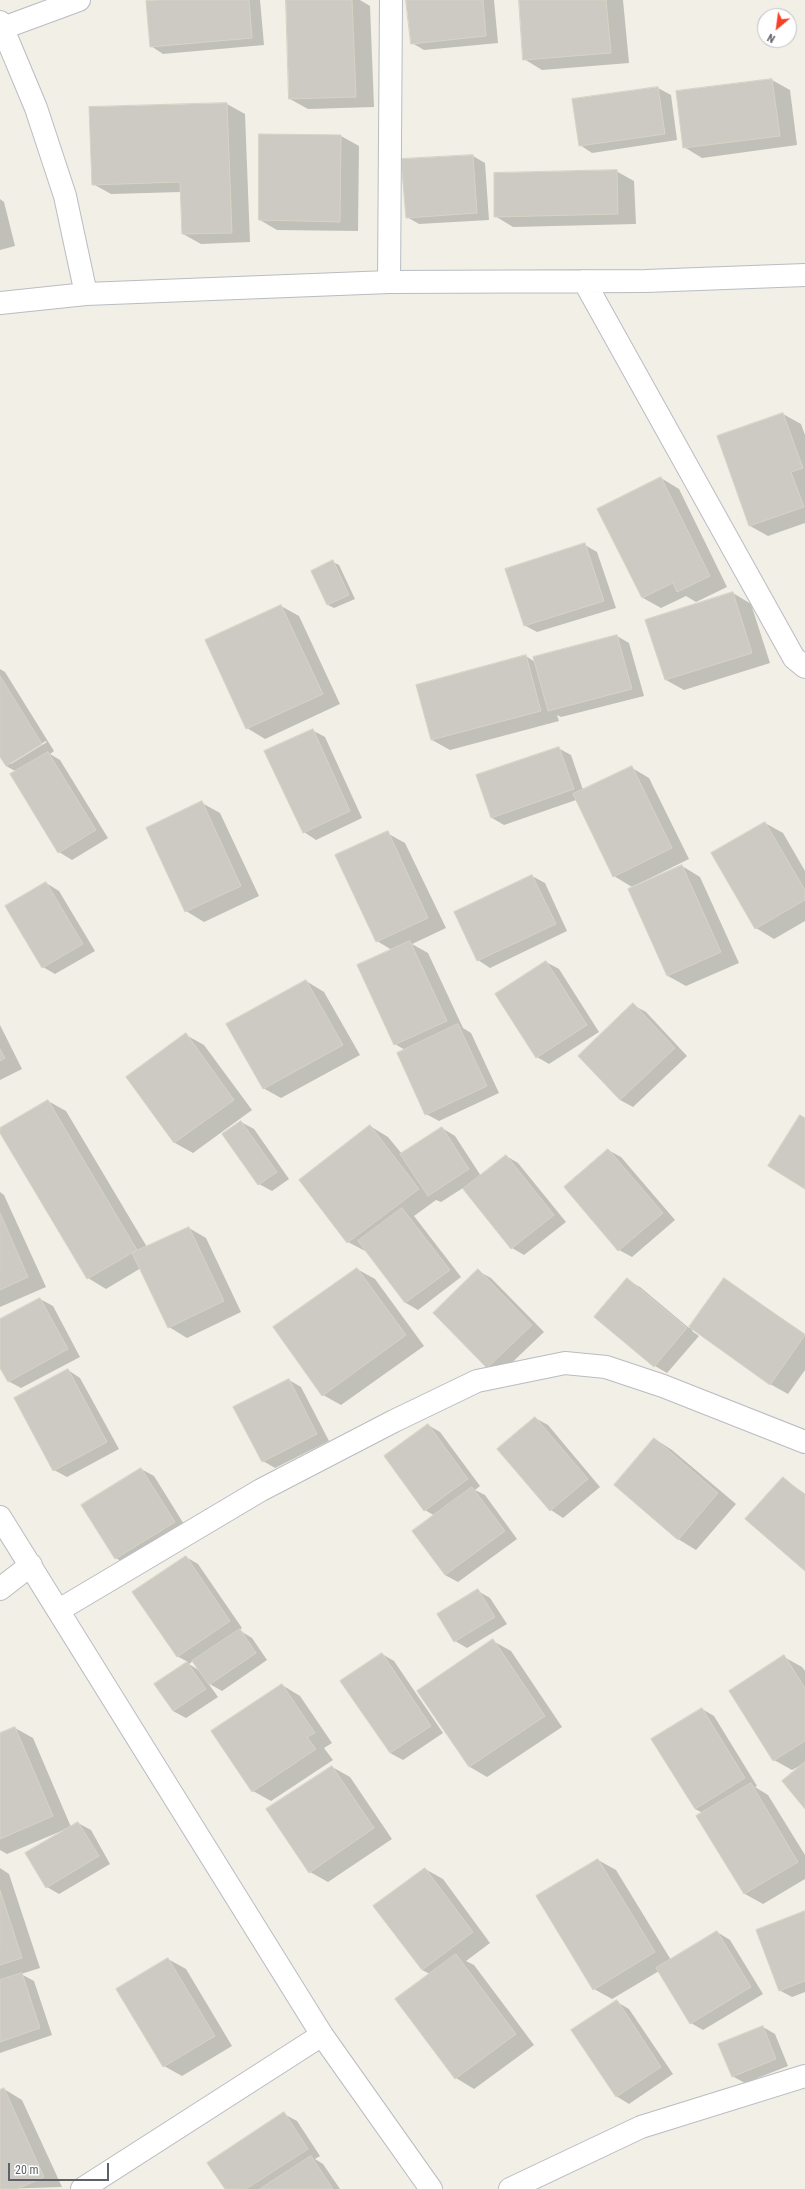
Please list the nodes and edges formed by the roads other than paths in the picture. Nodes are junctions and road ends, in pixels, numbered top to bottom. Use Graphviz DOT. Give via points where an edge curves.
graph roads {
  1 [pos="79,0"];
  2 [pos="391,0"];
  3 [pos="2,25"];
  4 [pos="805,275"];
  5 [pos="584,281"];
  6 [pos="388,282"];
  7 [pos="86,294"];
  8 [pos="0,304"];
  9 [pos="805,667"];
  10 [pos="805,1442"];
  11 [pos="0,1516"];
  12 [pos="30,1565"];
  13 [pos="0,1589"];
  14 [pos="58,1610"];
  15 [pos="322,2035"];
  16 [pos="805,2076"];
  17 [pos="82,2189"];
  18 [pos="431,2189"];
  19 [pos="510,2189"];
  1 -- 3 [label="street"];
  2 -- 6 [label="street"];
  3 -- 7 [label="street" via="36,108 65,196"];
  4 -- 5 [label="street"];
  5 -- 6 [label="street"];
  5 -- 9 [label="street" via="794,658"];
  6 -- 7 [label="street"];
  7 -- 8 [label="street"];
  10 -- 14 [label="street" via="663,1386 606,1367 565,1363 477,1381 261,1490"];
  11 -- 12 [label="street"];
  12 -- 13 [label="street"];
  12 -- 14 [label="street"];
  14 -- 15 [label="street"];
  15 -- 17 [label="street"];
  15 -- 18 [label="street"];
  16 -- 19 [label="street" via="642,2127"];
}
